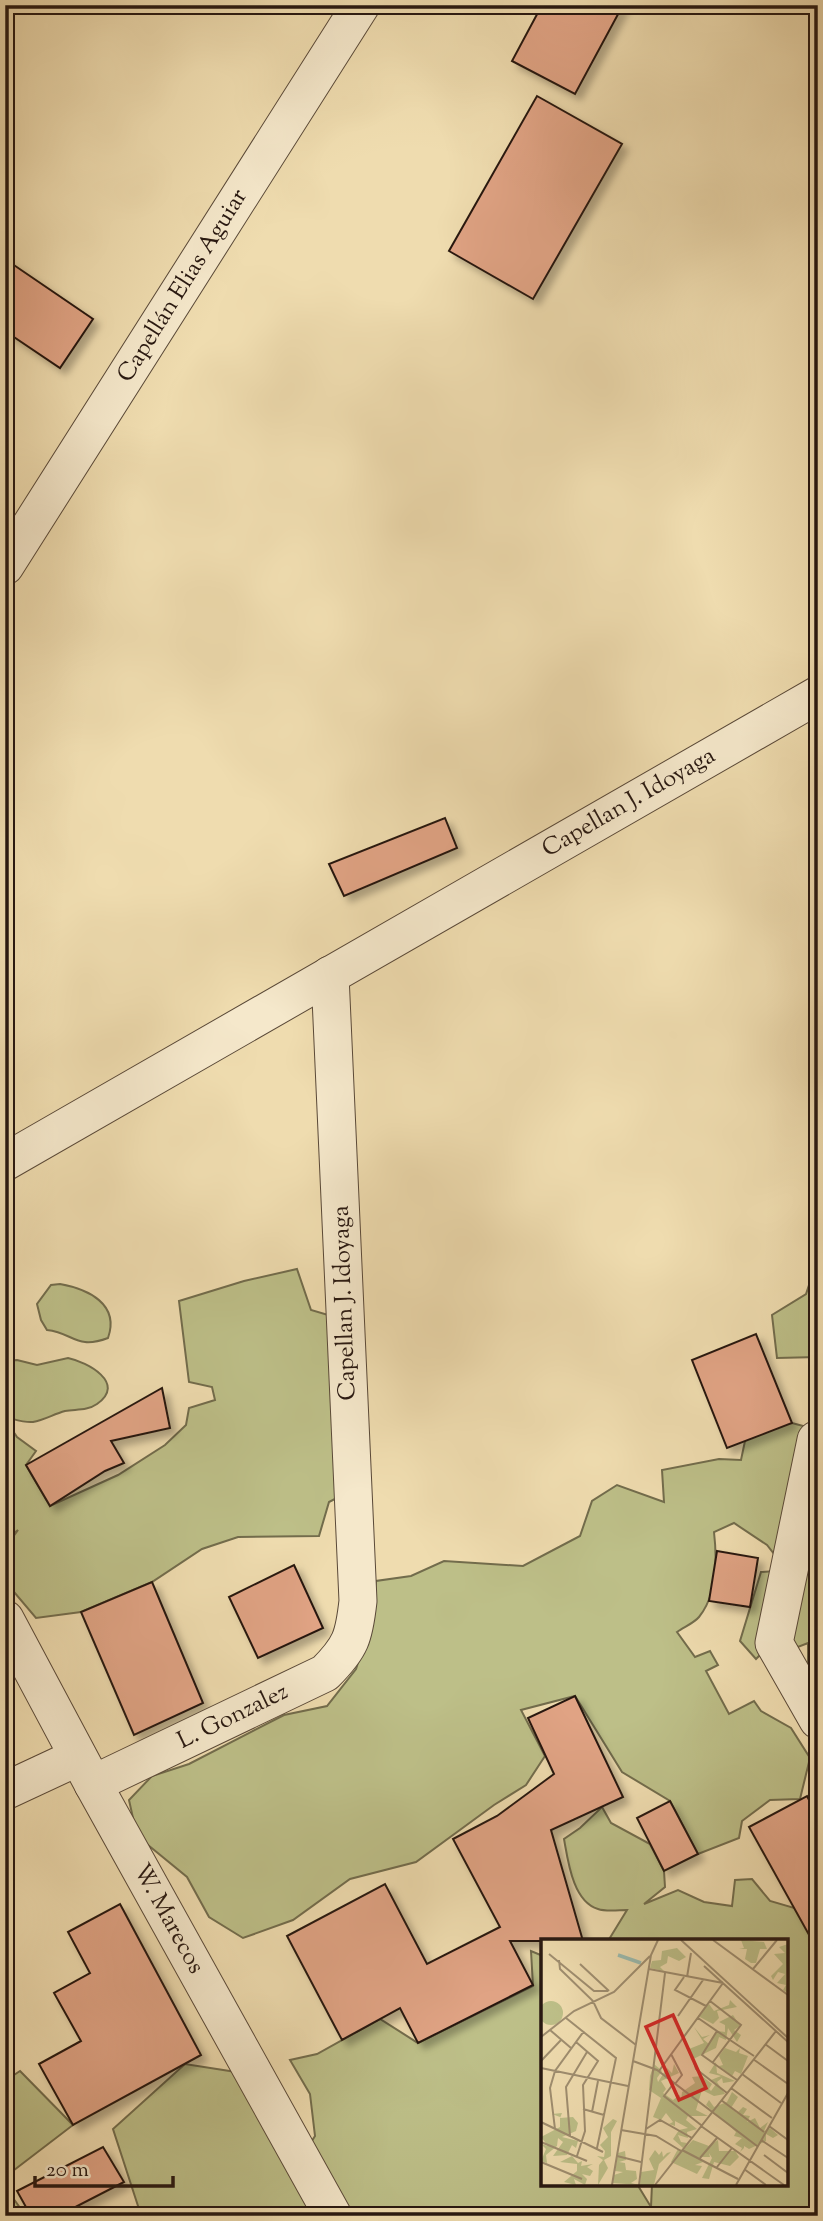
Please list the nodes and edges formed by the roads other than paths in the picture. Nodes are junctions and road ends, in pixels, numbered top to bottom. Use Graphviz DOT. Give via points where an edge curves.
graph roads {
  1 [pos="361,5"];
  2 [pos="5,566"];
  3 [pos="818,695"];
  4 [pos="330,975"];
  5 [pos="5,1162"];
  6 [pos="816,1440"];
  7 [pos="5,1619"];
  8 [pos="354,1630"];
  9 [pos="818,1720"];
  10 [pos="85,1770"];
  11 [pos="5,1791"];
  12 [pos="333,2216"];
  1 -- 2 [label="street, Capellán Elias Aguiar"];
  3 -- 4 [label="street, Capellan J. Idoyaga"];
  4 -- 5 [label="street, Capellan J. Idoyaga"];
  4 -- 8 [label="street, Capellan J. Idoyaga" via="358,1601"];
  6 -- 9 [label="street" via="774,1643"];
  7 -- 10 [label="street, W. Marecos"];
  8 -- 10 [label="street, L. Gonzalez" via="344,1654 325,1673"];
  10 -- 11 [label="street, L. Gonzalez"];
  10 -- 12 [label="street, W. Marecos"];
}
